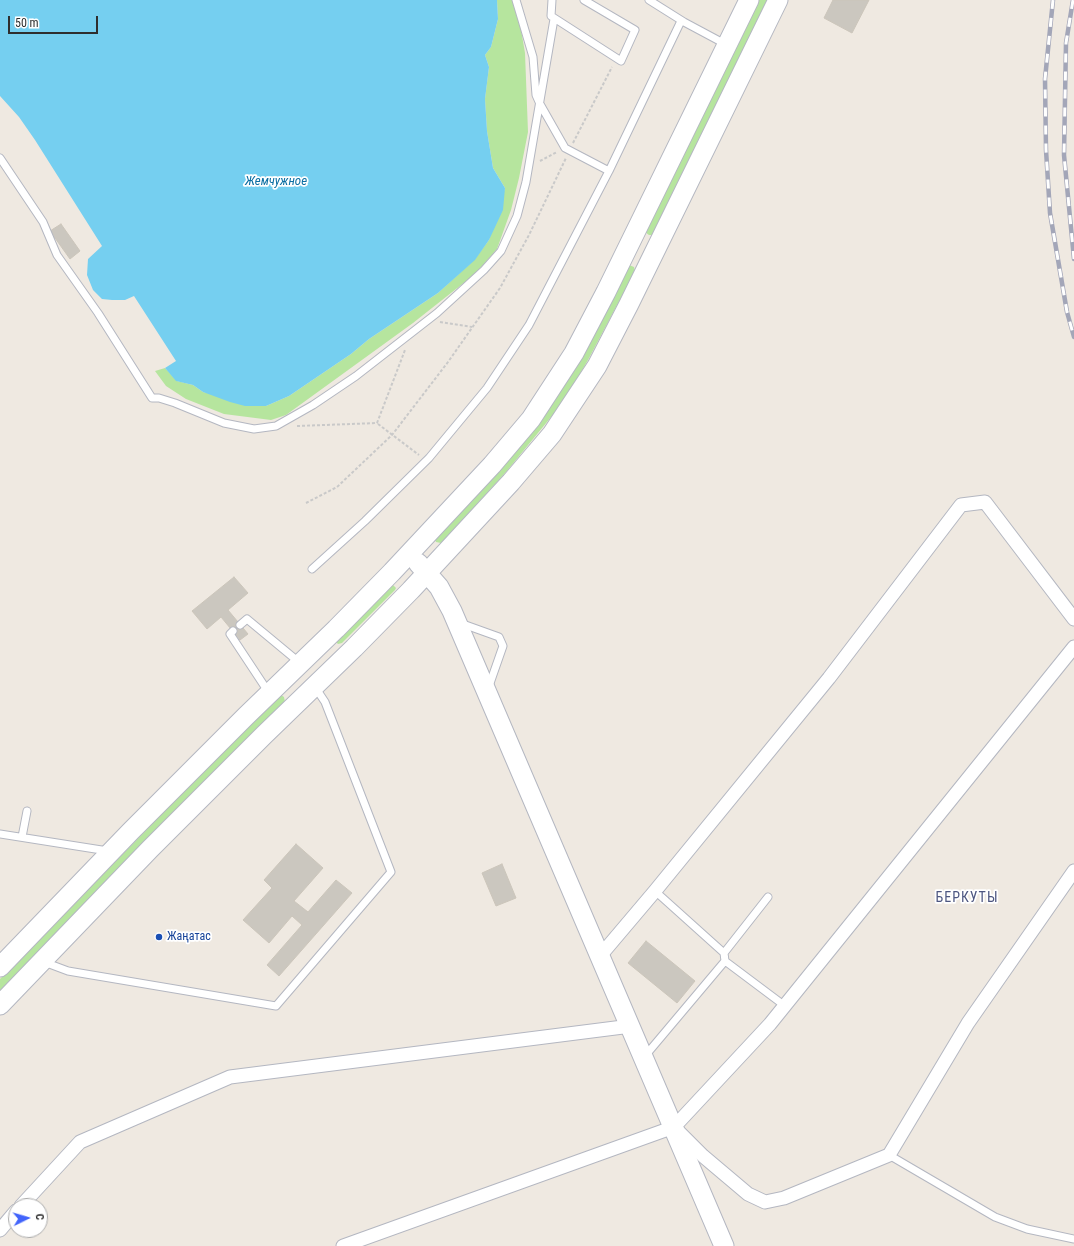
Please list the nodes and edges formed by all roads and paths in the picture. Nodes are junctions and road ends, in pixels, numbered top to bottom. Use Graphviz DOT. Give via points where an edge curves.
graph roads {
  1 [pos="516,0"];
  2 [pos="552,0"];
  3 [pos="584,0"];
  4 [pos="649,0"];
  5 [pos="749,0"];
  6 [pos="778,0"];
  7 [pos="554,19"];
  8 [pos="681,21"];
  9 [pos="727,45"];
  10 [pos="617,58"];
  11 [pos="540,104"];
  12 [pos="568,149"];
  13 [pos="0,158"];
  14 [pos="529,166"];
  15 [pos="609,170"];
  16 [pos="629,244"];
  17 [pos="652,256"];
  18 [pos="427,320"];
  19 [pos="472,327"];
  20 [pos="412,332"];
  21 [pos="378,424"];
  22 [pos="294,426"];
  23 [pos="392,435"];
  24 [pos="426,461"];
  25 [pos="306,503"];
  26 [pos="409,553"];
  27 [pos="312,569"];
  28 [pos="427,572"];
  29 [pos="1074,619"];
  30 [pos="457,622"];
  31 [pos="240,625"];
  32 [pos="233,631"];
  33 [pos="1074,647"];
  34 [pos="299,665"];
  35 [pos="315,686"];
  36 [pos="486,692"];
  37 [pos="269,693"];
  38 [pos="27,811"];
  39 [pos="0,834"];
  40 [pos="22,837"];
  41 [pos="112,851"];
  42 [pos="1074,871"];
  43 [pos="655,891"];
  44 [pos="768,897"];
  45 [pos="724,953"];
  46 [pos="600,956"];
  47 [pos="725,961"];
  48 [pos="42,962"];
  49 [pos="0,968"];
  50 [pos="0,1005"];
  51 [pos="785,1006"];
  52 [pos="630,1026"];
  53 [pos="644,1057"];
  54 [pos="674,1127"];
  55 [pos="888,1155"];
  56 [pos="28,1198"];
  57 [pos="8,1220"];
  58 [pos="0,1230"];
  59 [pos="1074,1239"];
  60 [pos="343,1246"];
  61 [pos="724,1246"];
  1 -- 11 [label="lane" via="534,57 536,95"];
  2 -- 7 [label="lane" via="551,16"];
  3 -- 10 [label="lane" via="635,30 621,61"];
  4 -- 8 [label="lane"];
  5 -- 9 [label="main road"];
  6 -- 17 [label="main road"];
  7 -- 10 [label="lane"];
  7 -- 11 [label="lane"];
  8 -- 9 [label="lane"];
  8 -- 15 [label="lane"];
  9 -- 16 [label="main road"];
  10 -- 12 [label="path"];
  11 -- 12 [label="lane"];
  11 -- 14 [label="lane"];
  12 -- 14 [label="path"];
  12 -- 15 [label="lane"];
  12 -- 19 [label="path" via="529,235 500,288"];
  13 -- 20 [label="lane" via="43,222 57,255 98,313 152,398 175,403 224,423 254,428 276,426 356,376"];
  14 -- 18 [label="lane" via="517,216 501,251 484,270"];
  15 -- 24 [label="lane" via="529,325 487,388"];
  16 -- 17 [label="main road"];
  16 -- 26 [label="main road" via="574,353 531,419 492,465"];
  17 -- 28 [label="main road" via="597,366 552,434"];
  18 -- 19 [label="path"];
  18 -- 20 [label="lane"];
  19 -- 23 [label="path"];
  20 -- 21 [label="path"];
  21 -- 22 [label="path"];
  21 -- 23 [label="path"];
  23 -- 24 [label="path"];
  23 -- 25 [label="path" via="337,487"];
  24 -- 27 [label="lane"];
  26 -- 28 [label="main road"];
  26 -- 34 [label="main road"];
  28 -- 30 [label="main road" via="439,586"];
  28 -- 35 [label="main road"];
  29 -- 43 [label="street" via="985,502 961,505 829,678"];
  30 -- 36 [label="main road"];
  30 -- 36 [label="lane" via="500,637 503,646"];
  31 -- 34 [label="lane" via="248,618"];
  32 -- 37 [label="lane" via="230,634"];
  33 -- 51 [label="street"];
  34 -- 35 [label="main road"];
  34 -- 37 [label="main road"];
  35 -- 48 [label="main road" via="150,849"];
  35 -- 48 [label="lane" via="325,702 391,872 276,1006 68,971"];
  36 -- 46 [label="main road"];
  37 -- 41 [label="main road"];
  38 -- 40 [label="lane"];
  39 -- 40 [label="lane"];
  40 -- 41 [label="lane"];
  41 -- 49 [label="main road"];
  42 -- 55 [label="street" via="968,1023"];
  43 -- 45 [label="lane"];
  43 -- 46 [label="street"];
  44 -- 45 [label="lane"];
  45 -- 47 [label="lane"];
  46 -- 52 [label="main road"];
  47 -- 51 [label="lane"];
  47 -- 53 [label="lane"];
  48 -- 50 [label="main road"];
  51 -- 54 [label="street"];
  52 -- 53 [label="main road"];
  52 -- 56 [label="street" via="230,1077 80,1142"];
  53 -- 54 [label="main road"];
  54 -- 55 [label="street" via="703,1156 748,1194 765,1202 784,1198"];
  54 -- 60 [label="street"];
  54 -- 61 [label="main road"];
  55 -- 59 [label="lane" via="995,1217 1027,1230"];
  57 -- 58 [label="street"];
}
